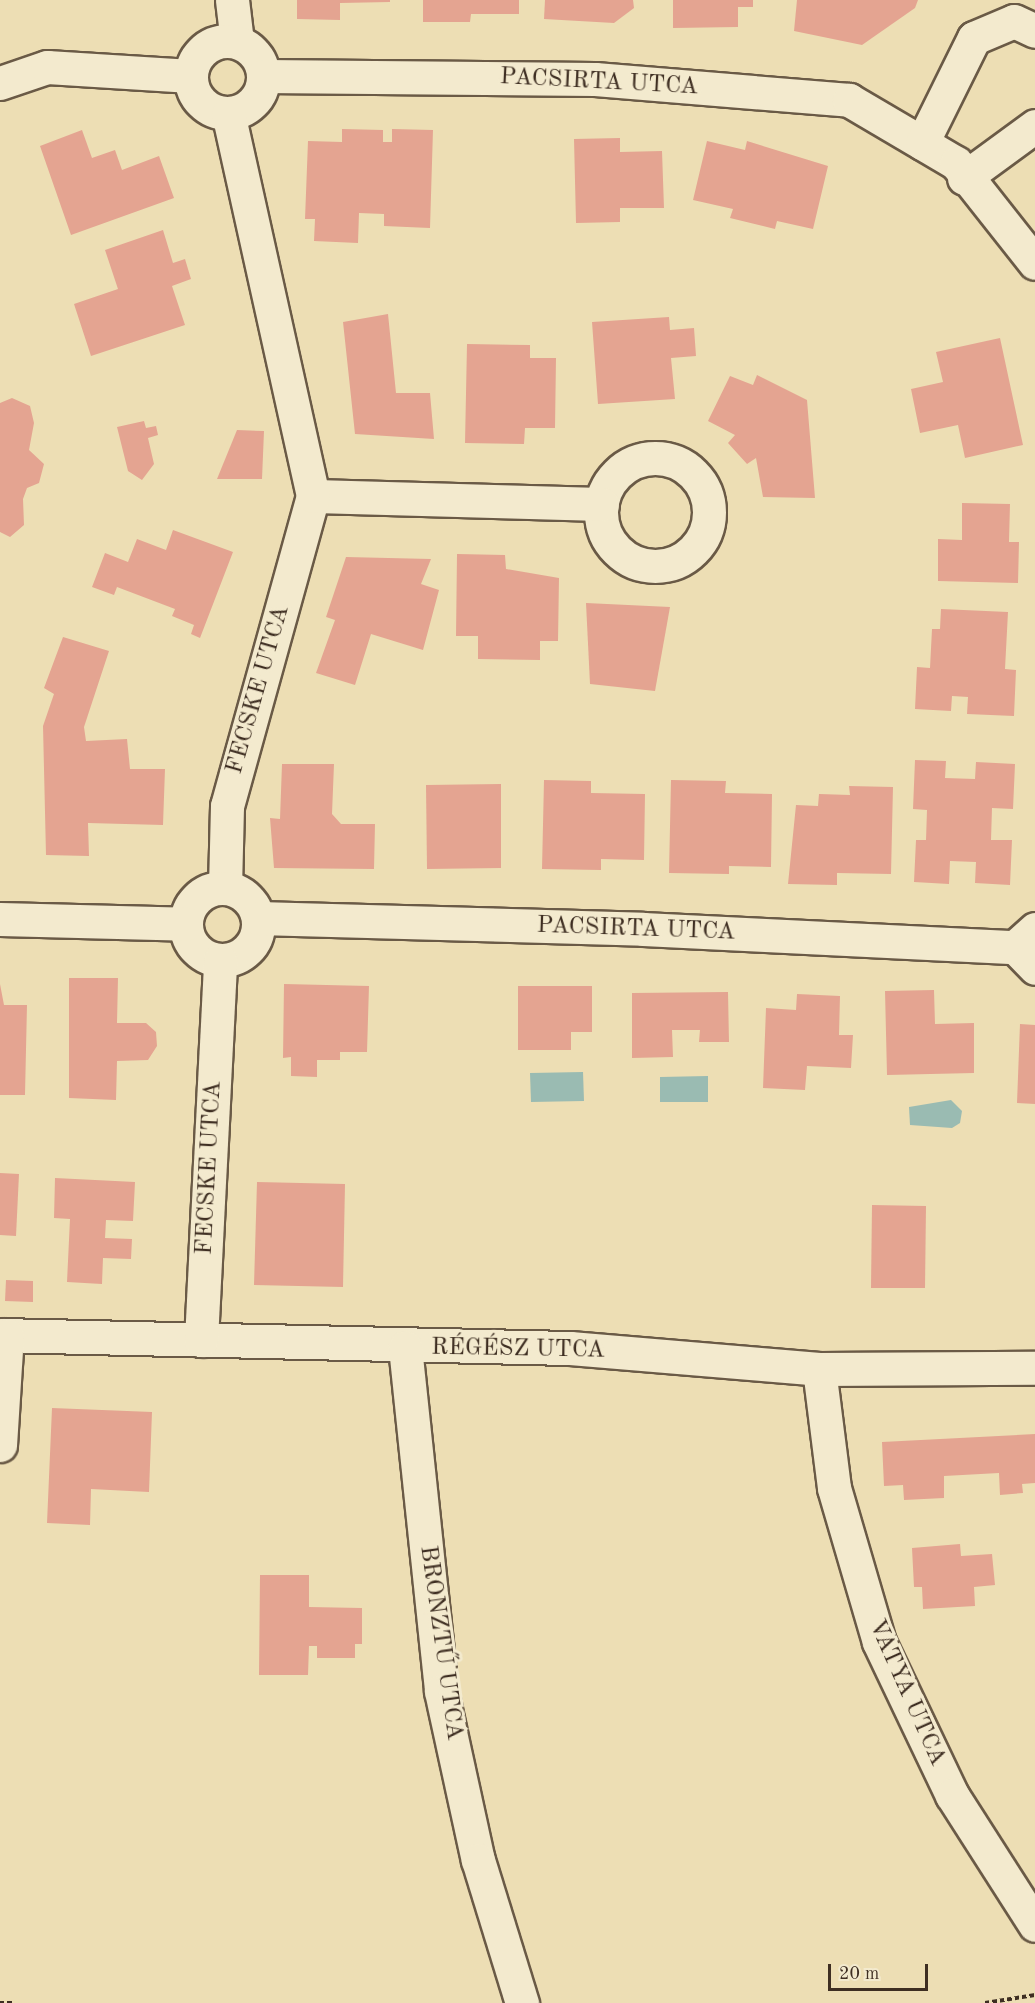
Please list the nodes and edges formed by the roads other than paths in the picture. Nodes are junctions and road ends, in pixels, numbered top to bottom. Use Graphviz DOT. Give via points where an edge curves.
graph roads {
  1 [pos="216,0"];
  2 [pos="232,0"];
  3 [pos="1035,31"];
  4 [pos="229,41"];
  5 [pos="191,76"];
  6 [pos="263,76"];
  7 [pos="0,83"];
  8 [pos="228,113"];
  9 [pos="1035,126"];
  10 [pos="922,143"];
  11 [pos="964,178"];
  12 [pos="1035,263"];
  13 [pos="313,496"];
  14 [pos="602,504"];
  15 [pos="225,888"];
  16 [pos="258,918"];
  17 [pos="0,919"];
  18 [pos="186,924"];
  19 [pos="1028,948"];
  20 [pos="220,960"];
  21 [pos="4,1335"];
  22 [pos="201,1341"];
  23 [pos="405,1347"];
  24 [pos="1035,1368"];
  25 [pos="819,1369"];
  26 [pos="0,1445"];
  27 [pos="1035,1925"];
  28 [pos="522,2003"];
  1 -- 4 [label="street"];
  2 -- 4 [label="street"];
  3 -- 10 [label="street" via="1014,21 974,38"];
  4 -- 5 [label="street" via="198,54"];
  4 -- 6 [label="street" via="258,57"];
  5 -- 7 [label="street" via="47,67"];
  5 -- 8 [label="street" via="205,106"];
  6 -- 8 [label="street" via="252,104"];
  6 -- 10 [label="street, PACSIRTA UTCA" via="595,79 849,100"];
  8 -- 13 [label="street, FECSKE UTCA"];
  9 -- 11 [label="street"];
  10 -- 11 [label="street, PACSIRTA UTCA" via="956,163"];
  11 -- 12 [label="street, PACSIRTA UTCA"];
  13 -- 14 [label="street"];
  13 -- 15 [label="street, FECSKE UTCA" via="226,806"];
  15 -- 16 [label="street" via="248,898"];
  15 -- 18 [label="street" via="195,901"];
  16 -- 19 [label="street, PACSIRTA UTCA" via="643,928"];
  16 -- 20 [label="street" via="246,950"];
  17 -- 18 [label="street"];
  18 -- 20 [label="street" via="193,945"];
  20 -- 22 [label="street, FECSKE UTCA"];
  21 -- 22 [label="street, RÉGÉSZ UTCA"];
  21 -- 26 [label="street"];
  22 -- 23 [label="street, RÉGÉSZ UTCA"];
  23 -- 25 [label="street, RÉGÉSZ UTCA" via="570,1348"];
  23 -- 28 [label="street, BRONZTŰ UTCA" via="441,1690 478,1860"];
  24 -- 25 [label="street, RÉGÉSZ UTCA"];
  25 -- 27 [label="street, VATYA UTCA" via="834,1488 879,1642 952,1795"];
}
